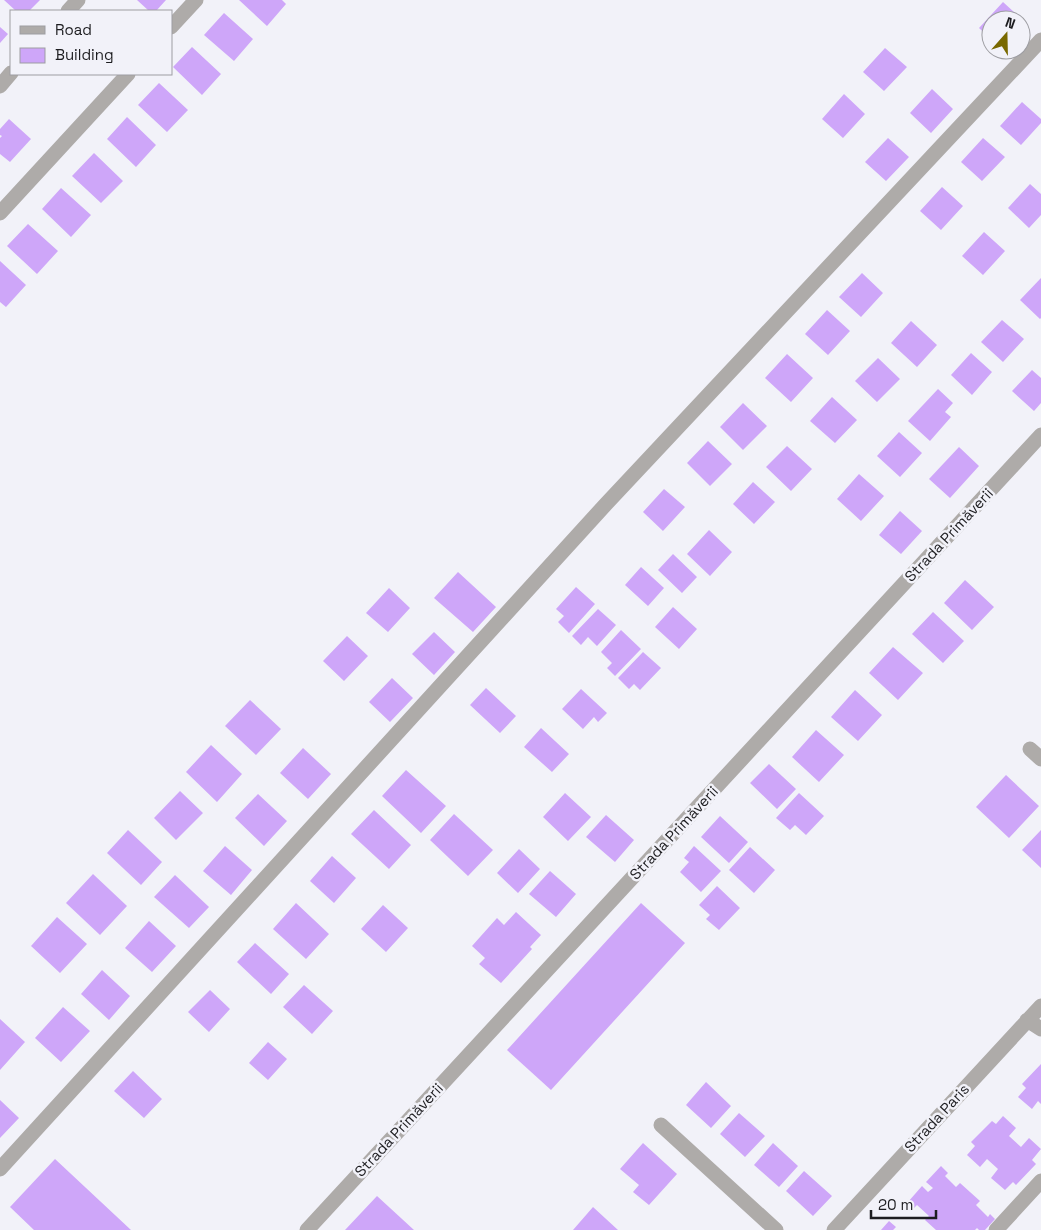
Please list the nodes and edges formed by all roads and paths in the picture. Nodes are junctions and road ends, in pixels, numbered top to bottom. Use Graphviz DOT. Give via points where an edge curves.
graph roads {
  1 [pos="78,0"];
  2 [pos="196,0"];
  3 [pos="69,10"];
  4 [pos="172,26"];
  5 [pos="1041,40"];
  6 [pos="10,75"];
  7 [pos="127,75"];
  8 [pos="0,86"];
  9 [pos="0,213"];
  10 [pos="1041,435"];
  11 [pos="1041,1006"];
  12 [pos="1027,1020"];
  13 [pos="1041,1029"];
  14 [pos="661,1125"];
  15 [pos="0,1169"];
  16 [pos="1041,1181"];
  17 [pos="307,1230"];
  18 [pos="776,1230"];
  19 [pos="834,1230"];
  20 [pos="996,1230"];
  1 -- 3 [label="street"];
  2 -- 4 [label="street"];
  5 -- 15 [label="street" via="606,504"];
  6 -- 8 [label="street"];
  7 -- 9 [label="street"];
  10 -- 17 [label="street, Strada Primăverii"];
  11 -- 12 [label="street, Strada Paris"];
  12 -- 13 [label="street"];
  12 -- 19 [label="street, Strada Paris"];
  14 -- 18 [label="street"];
  16 -- 20 [label="street"];
}
